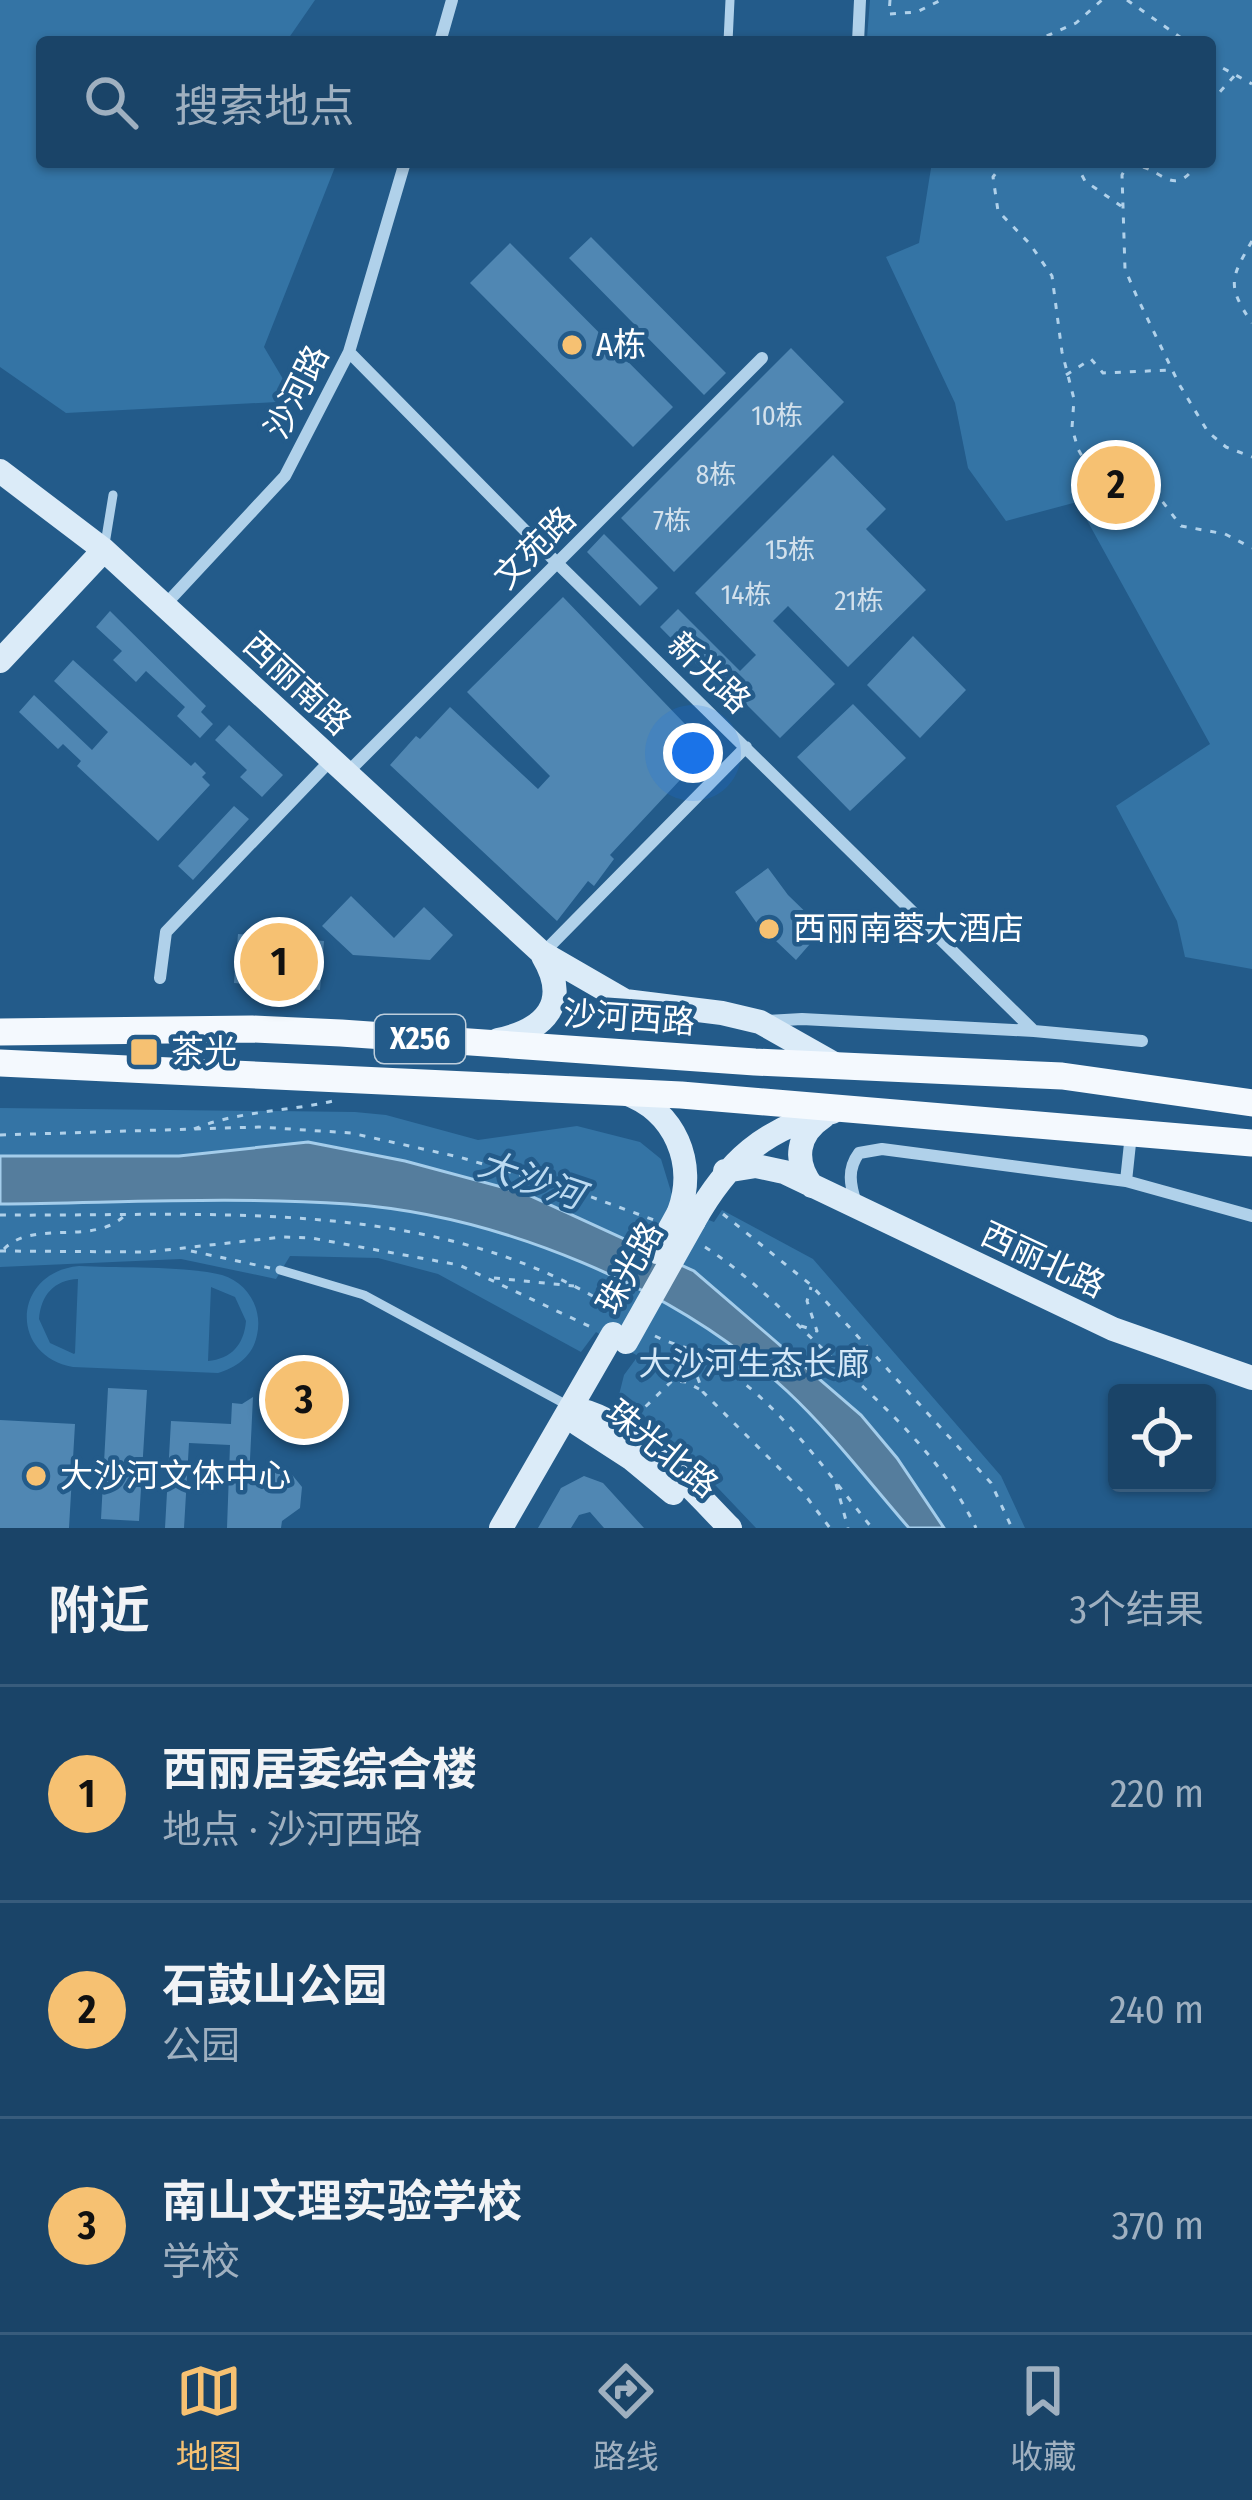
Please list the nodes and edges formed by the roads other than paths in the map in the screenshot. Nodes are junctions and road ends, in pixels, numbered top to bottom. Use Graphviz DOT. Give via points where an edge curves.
graph roads {
  1 [pos="452,0"];
  2 [pos="730,0"];
  3 [pos="860,0"];
  4 [pos="442,36"];
  5 [pos="728,36"];
  6 [pos="858,36"];
  7 [pos="403,168"];
  8 [pos="349,352"];
  9 [pos="762,358"];
  10 [pos="0,470"];
  11 [pos="113,495"];
  12 [pos="104,550"];
  13 [pos="557,563"];
  14 [pos="164,606"];
  15 [pos="0,661"];
  16 [pos="746,747"];
  17 [pos="338,768"];
  18 [pos="542,953"];
  19 [pos="160,978"];
  20 [pos="760,1022"];
  21 [pos="1034,1031"];
  22 [pos="0,1032"];
  23 [pos="1142,1041"];
  24 [pos="478,1044"];
  25 [pos="0,1064"];
  26 [pos="838,1067"];
  27 [pos="623,1092"];
  28 [pos="1252,1103"];
  29 [pos="844,1111"];
  30 [pos="1131,1133"];
  31 [pos="1252,1143"];
  32 [pos="725,1171"];
  33 [pos="1126,1181"];
  34 [pos="812,1186"];
  35 [pos="858,1210"];
  36 [pos="1252,1216"];
  37 [pos="689,1221"];
  38 [pos="280,1270"];
  39 [pos="1251,1372"];
  40 [pos="579,1414"];
  41 [pos="501,1528"];
  42 [pos="518,1528"];
  43 [pos="708,1528"];
  44 [pos="730,1528"];
  1 -- 4 [label="street"];
  2 -- 5 [label="lane"];
  3 -- 6 [label="street"];
  7 -- 8 [label="street, 沙河路"];
  8 -- 13 [label="street, 新光路"];
  8 -- 14 [label="street, 沙河路" via="285,476"];
  9 -- 13 [label="street, 文苑路"];
  10 -- 12 [label="street, 西丽南路"];
  11 -- 12 [label="lane"];
  12 -- 14 [label="street, 西丽南路"];
  12 -- 15 [label="street"];
  13 -- 16 [label="street, 新光路"];
  13 -- 17 [label="street, 文苑路"];
  14 -- 17 [label="street, 西丽南路"];
  16 -- 18 [label="street"];
  16 -- 21 [label="street, 新光路"];
  17 -- 18 [label="street, 西丽南路"];
  17 -- 19 [label="street, 文苑路" via="166,932"];
  18 -- 20 [label="street, 西丽南路" via="625,1001"];
  18 -- 24 [label="street" via="554,982 545,1019 526,1033"];
  20 -- 21 [label="street"];
  20 -- 26 [label="street, 西丽南路"];
  21 -- 23 [label="street"];
  22 -- 24 [label="main road, 沙河西路 / X256" via="252,1030"];
  24 -- 26 [label="main road, 沙河西路 / X256"];
  25 -- 27 [label="main road, X256"];
  26 -- 28 [label="main road, 沙河西路 / X256" via="1062,1076"];
  27 -- 29 [label="main road, X256"];
  27 -- 37 [label="street, 珠光路" via="671,1126 685,1164"];
  29 -- 30 [label="main road, X256"];
  29 -- 32 [label="street, 珠光路" via="765,1136"];
  29 -- 34 [label="street" via="808,1129 801,1169"];
  30 -- 31 [label="main road, X256"];
  30 -- 33 [label="street"];
  32 -- 34 [label="street, 西丽北路" via="770,1168"];
  32 -- 37 [label="street, 珠光路"];
  33 -- 35 [label="street" via="869,1150 851,1169"];
  33 -- 36 [label="street"];
  34 -- 35 [label="street, 西丽北路"];
  35 -- 39 [label="street, 西丽北路" via="1113,1330"];
  37 -- 40 [label="street, 珠光路, bridge" via="619,1329"];
  38 -- 40 [label="lane" via="364,1294"];
  40 -- 41 [label="street, 珠光路"];
  40 -- 42 [label="street, 珠光路"];
  40 -- 43 [label="street, 珠光北路"];
  40 -- 44 [label="street, 珠光北路" via="634,1439"];
}
